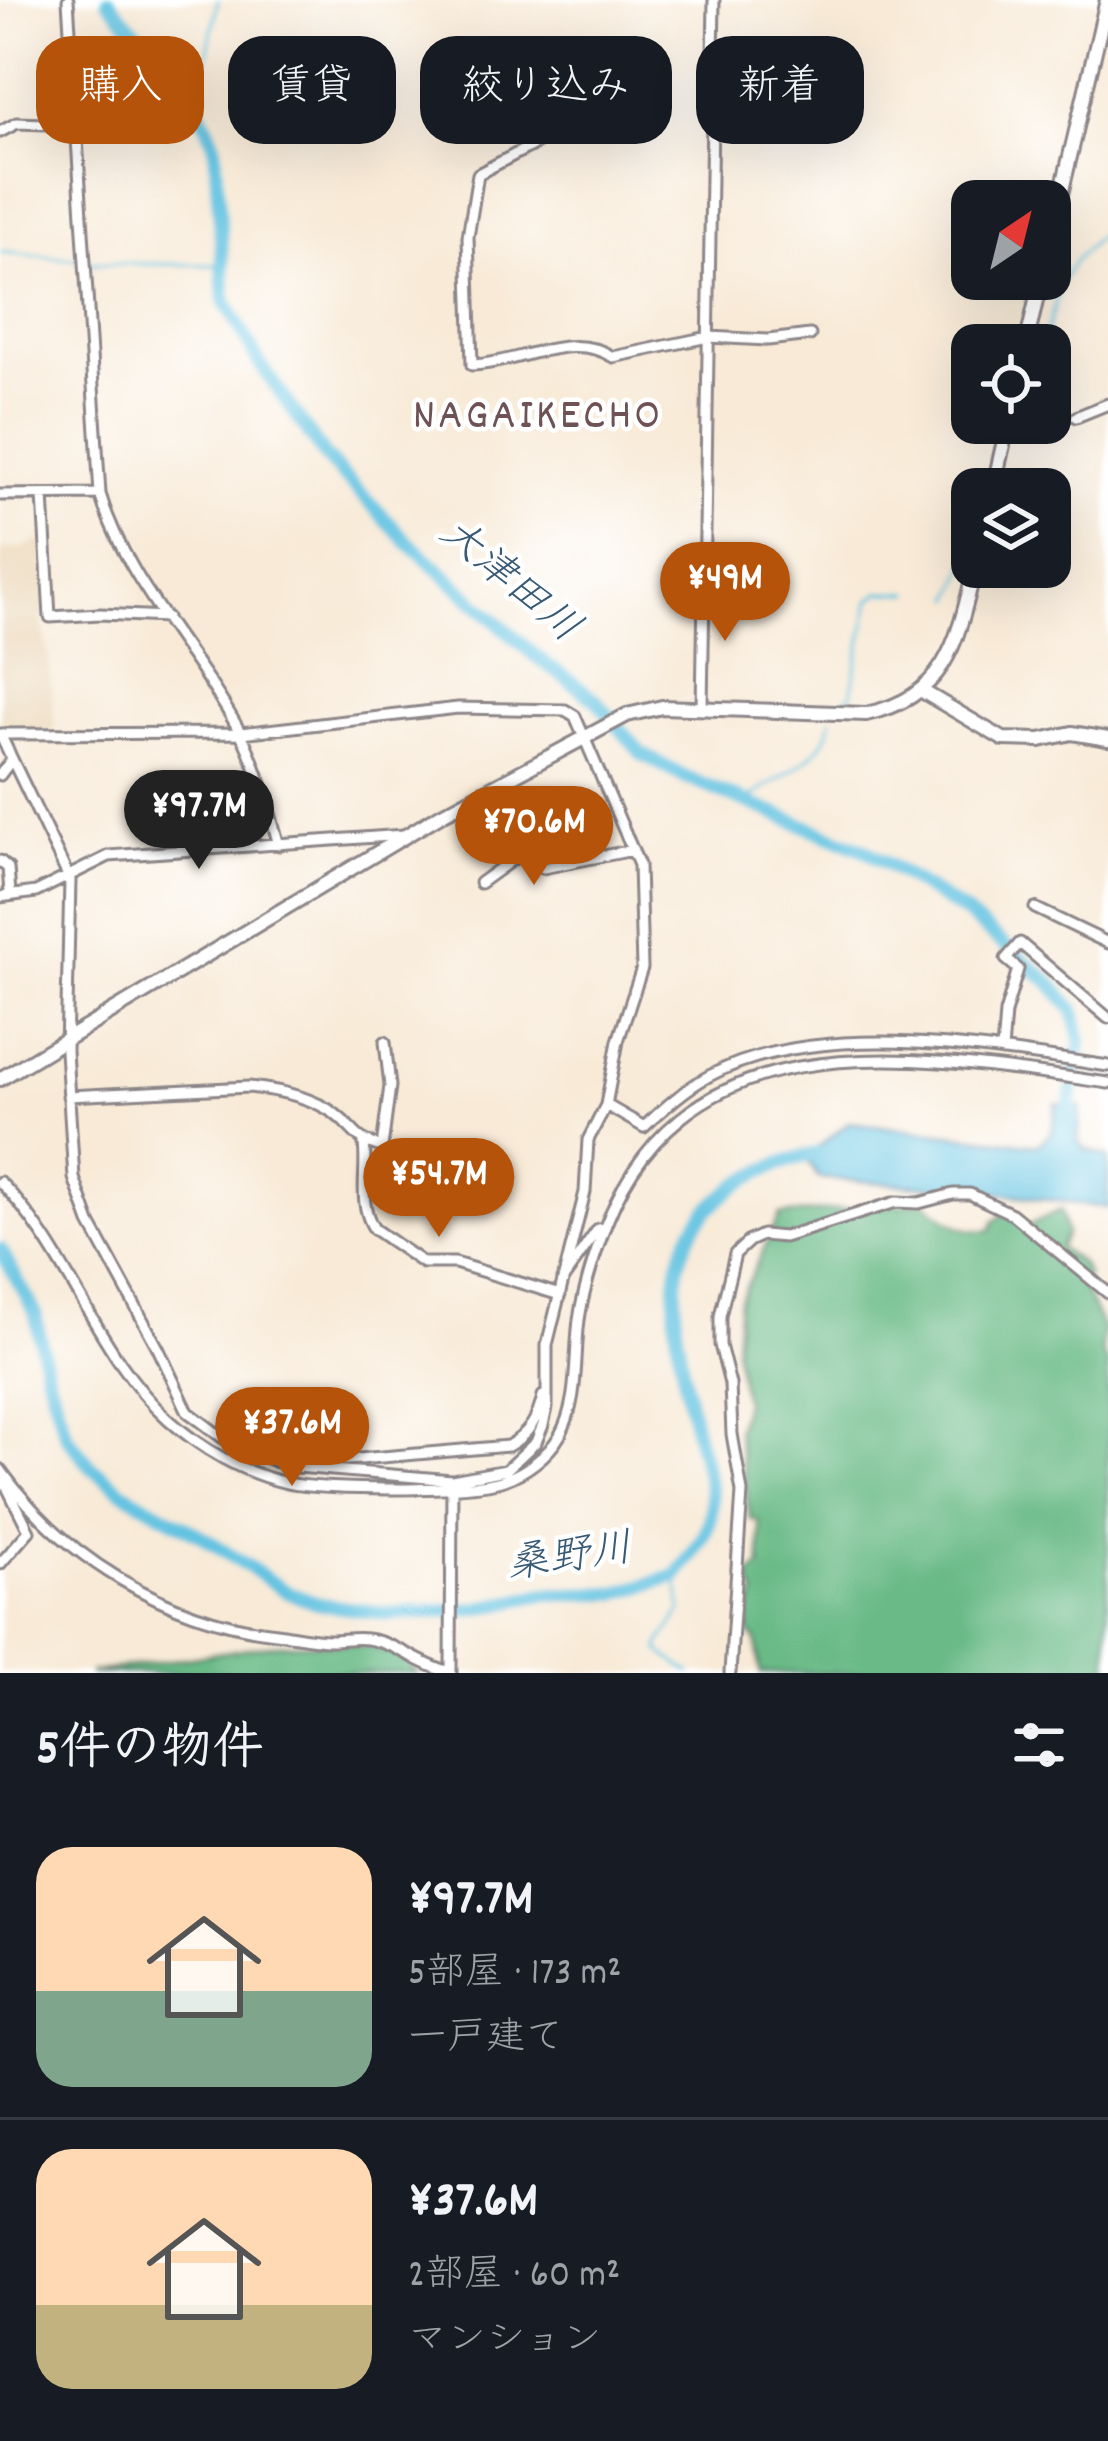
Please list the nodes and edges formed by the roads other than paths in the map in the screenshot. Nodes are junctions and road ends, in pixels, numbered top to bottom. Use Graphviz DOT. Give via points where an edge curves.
graph roads {
  1 [pos="68,0"];
  2 [pos="714,0"];
  3 [pos="1106,0"];
  4 [pos="70,36"];
  5 [pos="36,124"];
  6 [pos="0,132"];
  7 [pos="76,144"];
  8 [pos="537,144"];
  9 [pos="1064,180"];
  10 [pos="810,335"];
  11 [pos="708,337"];
  12 [pos="1108,404"];
  13 [pos="1076,417"];
  14 [pos="100,494"];
  15 [pos="0,495"];
  16 [pos="43,496"];
  17 [pos="969,588"];
  18 [pos="166,617"];
  19 [pos="922,691"];
  20 [pos="702,708"];
  21 [pos="241,733"];
  22 [pos="0,734"];
  23 [pos="586,738"];
  24 [pos="1108,739"];
  25 [pos="12,759"];
  26 [pos="0,775"];
  27 [pos="497,784"];
  28 [pos="405,836"];
  29 [pos="280,844"];
  30 [pos="531,846"];
  31 [pos="633,850"];
  32 [pos="0,861"];
  33 [pos="67,874"];
  34 [pos="480,883"];
  35 [pos="5,895"];
  36 [pos="1035,908"];
  37 [pos="1108,944"];
  38 [pos="1108,1018"];
  39 [pos="68,1039"];
  40 [pos="385,1042"];
  41 [pos="1002,1051"];
  42 [pos="1108,1066"];
  43 [pos="0,1079"];
  44 [pos="1108,1083"];
  45 [pos="68,1096"];
  46 [pos="606,1105"];
  47 [pos="364,1144"];
  48 [pos="0,1183"];
  49 [pos="604,1227"];
  50 [pos="563,1279"];
  51 [pos="1108,1293"];
  52 [pos="560,1295"];
  53 [pos="546,1387"];
  54 [pos="297,1467"];
  55 [pos="2,1472"];
  56 [pos="452,1486"];
  57 [pos="0,1564"];
  58 [pos="730,1673"];
  1 -- 4 [label="street"];
  2 -- 11 [label="street"];
  3 -- 9 [label="main road"];
  5 -- 6 [label="street"];
  7 -- 14 [label="street"];
  8 -- 11 [label="street" via="478,174 468,237 472,364 578,347 613,357"];
  10 -- 11 [label="street"];
  11 -- 20 [label="street"];
  12 -- 13 [label="street"];
  14 -- 16 [label="street"];
  14 -- 18 [label="street"];
  15 -- 16 [label="street"];
  16 -- 18 [label="street" via="50,617"];
  17 -- 19 [label="main road" via="950,656"];
  18 -- 21 [label="street"];
  19 -- 20 [label="main road" via="866,714"];
  19 -- 24 [label="main road" via="1003,739"];
  20 -- 23 [label="main road" via="646,708"];
  21 -- 22 [label="street"];
  21 -- 23 [label="street" via="458,708 565,710"];
  21 -- 29 [label="street"];
  22 -- 25 [label="street"];
  23 -- 27 [label="main road"];
  23 -- 31 [label="street"];
  25 -- 26 [label="street"];
  25 -- 33 [label="street"];
  27 -- 28 [label="main road"];
  27 -- 30 [label="street"];
  28 -- 29 [label="street"];
  28 -- 39 [label="main road"];
  29 -- 33 [label="street" via="109,856"];
  30 -- 31 [label="street" via="548,870"];
  30 -- 34 [label="street"];
  31 -- 46 [label="street" via="644,952"];
  32 -- 35 [label="street" via="8,868"];
  33 -- 35 [label="street" via="36,892"];
  33 -- 39 [label="street"];
  36 -- 37 [label="street"];
  38 -- 41 [label="street" via="1018,945 1007,958 1018,970"];
  39 -- 43 [label="main road"];
  39 -- 45 [label="street"];
  40 -- 47 [label="street" via="384,1144"];
  41 -- 42 [label="street"];
  41 -- 46 [label="street" via="912,1043 793,1049 710,1076 644,1127"];
  44 -- 49 [label="street" via="916,1061 849,1061 751,1077 680,1118 650,1148"];
  45 -- 47 [label="street" via="272,1090 324,1107"];
  45 -- 54 [label="street" via="80,1197 188,1412 224,1438"];
  46 -- 50 [label="street" via="588,1140 585,1192"];
  47 -- 52 [label="street" via="368,1221 387,1239 423,1263 455,1263"];
  48 -- 56 [label="street" via="43,1233 146,1396 191,1438 287,1483"];
  49 -- 50 [label="street"];
  49 -- 56 [label="street" via="585,1283 573,1395 559,1438 504,1480"];
  50 -- 52 [label="street"];
  51 -- 58 [label="street" via="1012,1214 970,1194 896,1202 784,1237 748,1240 735,1254 720,1316 742,1492"];
  52 -- 53 [label="street"];
  53 -- 54 [label="street" via="537,1418 508,1446"];
  53 -- 56 [label="street" via="543,1425 521,1459"];
  54 -- 56 [label="street"];
  55 -- 56 [label="street" via="68,1542 181,1609 273,1633 369,1639 451,1673"];
  55 -- 57 [label="street" via="29,1532"];
}
